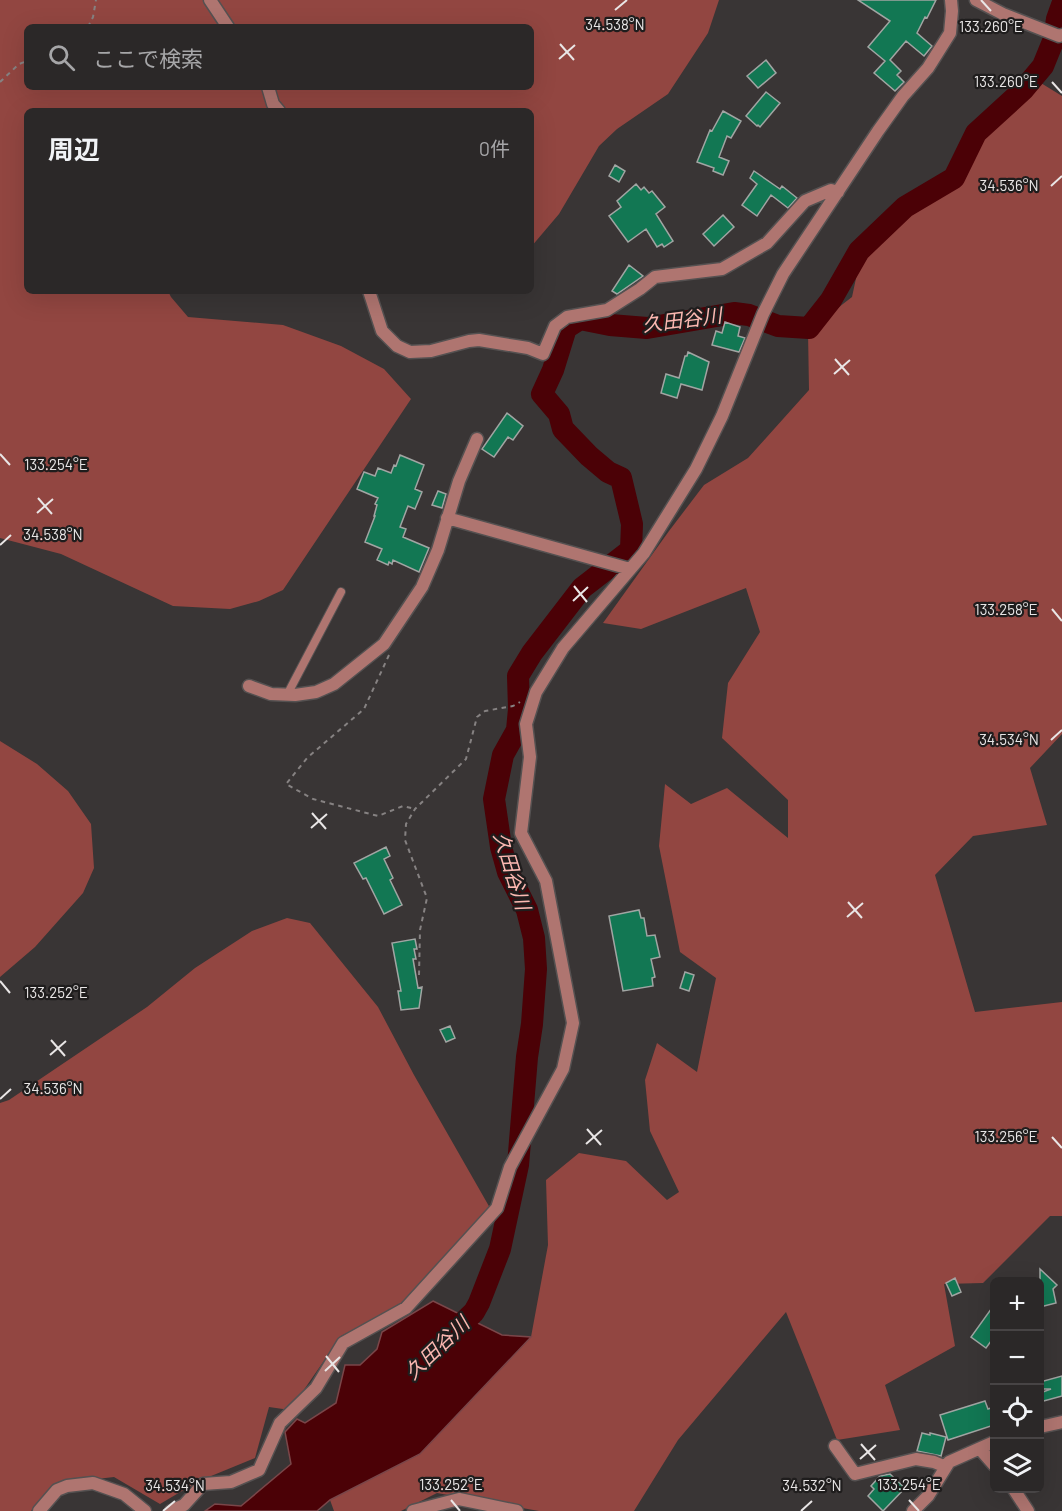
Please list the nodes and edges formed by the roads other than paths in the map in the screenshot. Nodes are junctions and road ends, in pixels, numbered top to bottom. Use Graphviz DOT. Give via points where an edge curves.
graph roads {
  1 [pos="210,0"];
  2 [pos="951,0"];
  3 [pos="976,0"];
  4 [pos="226,24"];
  5 [pos="1062,35"];
  6 [pos="269,90"];
  7 [pos="276,108"];
  8 [pos="837,192"];
  9 [pos="370,294"];
  10 [pos="477,439"];
  11 [pos="447,518"];
  12 [pos="625,567"];
  13 [pos="341,592"];
  14 [pos="249,686"];
  15 [pos="287,695"];
  16 [pos="1062,1422"];
  17 [pos="1044,1426"];
  18 [pos="990,1444"];
  19 [pos="835,1446"];
  20 [pos="980,1449"];
  21 [pos="990,1460"];
  22 [pos="946,1467"];
  23 [pos="1016,1493"];
  24 [pos="39,1511"];
  25 [pos="145,1511"];
  26 [pos="171,1511"];
  27 [pos="413,1511"];
  28 [pos="517,1511"];
  29 [pos="913,1511"];
  30 [pos="1028,1511"];
  1 -- 4 [label="street"];
  2 -- 8 [label="street" via="950,33"];
  3 -- 5 [label="street"];
  6 -- 7 [label="street"];
  8 -- 9 [label="street" via="831,190 805,201 767,243 722,269 655,277 607,310 567,317 555,326 543,354 479,340 410,352 382,331"];
  8 -- 12 [label="street" via="783,274 696,469 644,554"];
  10 -- 11 [label="street"];
  11 -- 12 [label="street"];
  11 -- 15 [label="street" via="422,587 384,644 334,684 316,692"];
  12 -- 26 [label="street" via="563,648 536,692 526,724 530,757 521,833 546,881 573,1023 563,1069 510,1167 497,1208 406,1308 343,1343 316,1388 280,1423 259,1470 231,1482 203,1484 184,1505"];
  13 -- 15 [label="lane"];
  14 -- 15 [label="street"];
  16 -- 17 [label="street"];
  18 -- 20 [label="street"];
  19 -- 22 [label="street" via="855,1474 916,1459"];
  20 -- 21 [label="street"];
  20 -- 22 [label="street" via="949,1462"];
  22 -- 29 [label="street"];
  23 -- 30 [label="street"];
  24 -- 25 [label="street" via="57,1490 93,1484 124,1494"];
  27 -- 28 [label="street" via="459,1499"];
}
